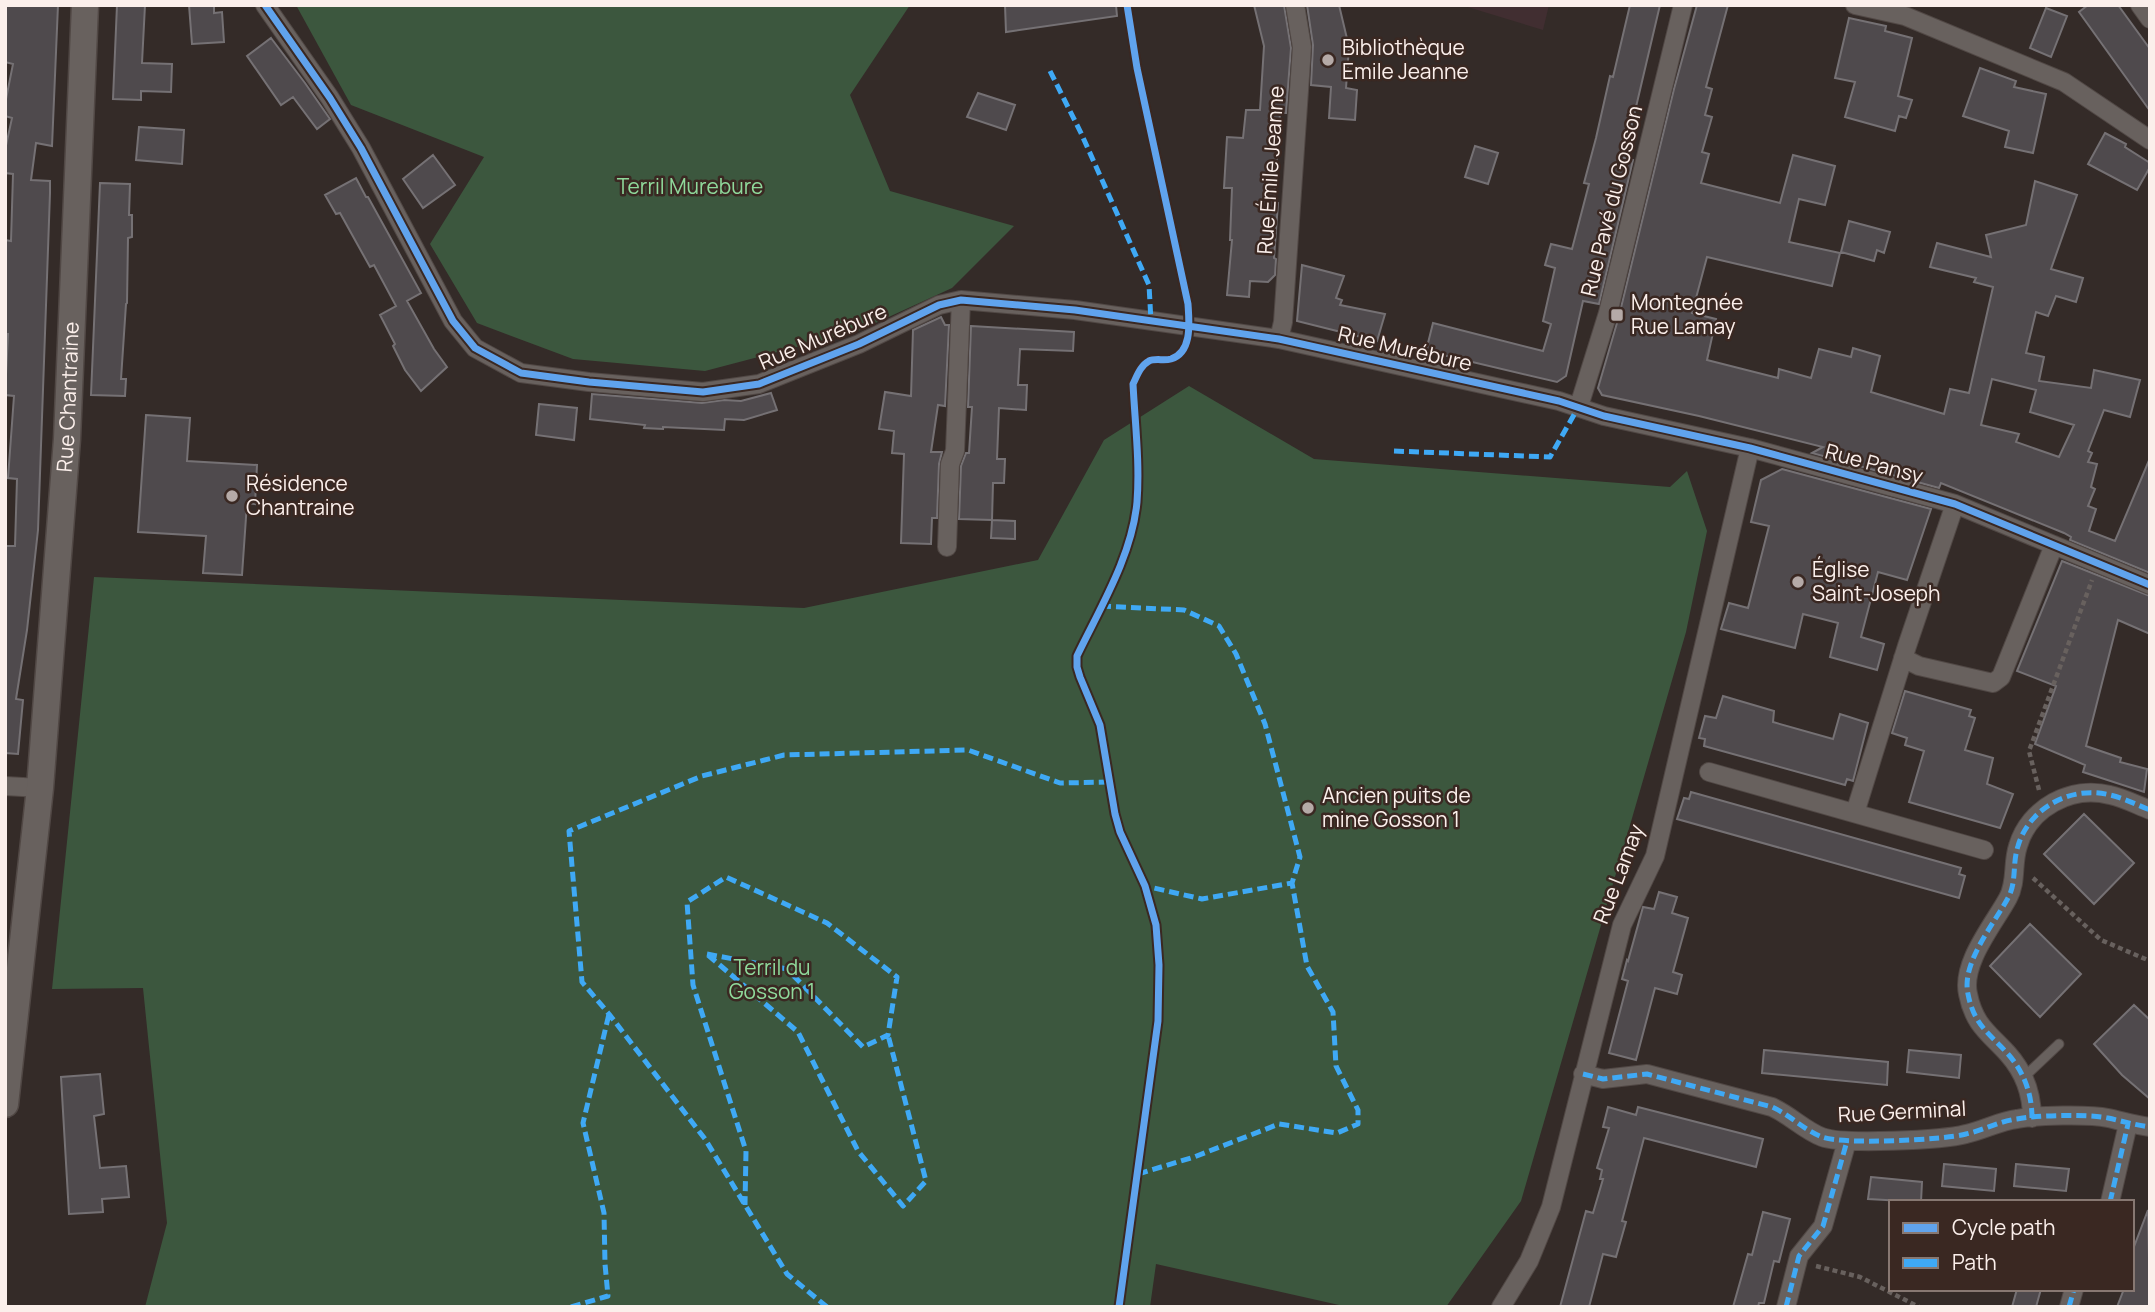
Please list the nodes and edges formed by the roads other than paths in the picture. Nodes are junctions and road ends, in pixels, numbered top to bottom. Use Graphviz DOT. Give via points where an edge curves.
graph roads {
  1 [pos="85,5"];
  2 [pos="265,5"];
  3 [pos="1295,5"];
  4 [pos="1684,5"];
  5 [pos="1856,5"];
  6 [pos="2140,5"];
  7 [pos="2150,19"];
  8 [pos="2150,140"];
  9 [pos="961,300"];
  10 [pos="1279,339"];
  11 [pos="1579,406"];
  12 [pos="1750,448"];
  13 [pos="1955,504"];
  14 [pos="2054,545"];
  15 [pos="947,547"];
  16 [pos="2150,585"];
  17 [pos="1903,658"];
  18 [pos="1709,772"];
  19 [pos="5,786"];
  20 [pos="40,788"];
  21 [pos="2150,810"];
  22 [pos="1855,813"];
  23 [pos="1984,850"];
  24 [pos="2059,1044"];
  25 [pos="1583,1074"];
  26 [pos="2023,1078"];
  27 [pos="5,1104"];
  28 [pos="2032,1118"];
  29 [pos="2127,1124"];
  30 [pos="2150,1128"];
  31 [pos="1847,1141"];
  32 [pos="2110,1200"];
  33 [pos="1502,1307"];
  34 [pos="1786,1307"];
  1 -- 20 [label="street, Rue Chantraine" via="67,439"];
  2 -- 9 [label="street, Rue Murébure" via="361,148 453,321 475,348 521,373 703,392 759,384 859,344 939,305"];
  3 -- 10 [label="street, Rue Émile Jeanne" via="1302,47"];
  4 -- 11 [label="street, Rue Pavé du Gosson" via="1608,313"];
  5 -- 8 [label="street" via="1905,16 2064,82"];
  6 -- 7 [label="street"];
  9 -- 10 [label="street, Rue Murébure" via="1075,310"];
  9 -- 15 [label="street"];
  10 -- 11 [label="street, Rue Murébure"];
  11 -- 12 [label="street, Rue Pansy" via="1604,416"];
  12 -- 13 [label="street, Rue Pansy"];
  12 -- 25 [label="street, Rue Lamay" via="1655,856 1622,925"];
  13 -- 14 [label="street, Rue Pansy"];
  13 -- 17 [label="street"];
  14 -- 16 [label="street, Rue Pansy"];
  14 -- 17 [label="street" via="2001,677 1993,683"];
  17 -- 22 [label="street"];
  18 -- 22 [label="street"];
  19 -- 20 [label="street"];
  20 -- 27 [label="street, Rue Chantraine"];
  21 -- 26 [label="street" via="2099,793 2070,795 2045,807 2023,833 2013,886 1977,951 1967,990 1980,1026 2009,1055"];
  22 -- 23 [label="street"];
  24 -- 26 [label="lane"];
  25 -- 31 [label="street, Rue Germinal" via="1603,1079 1647,1074 1672,1080 1772,1107 1824,1138"];
  25 -- 33 [label="street, Rue Lamay" via="1551,1207 1529,1261"];
  26 -- 28 [label="street"];
  28 -- 29 [label="street, Rue Germinal" via="2107,1117"];
  28 -- 31 [label="street, Rue Germinal" via="1954,1137"];
  29 -- 30 [label="street, Rue Germinal"];
  29 -- 32 [label="street"];
  31 -- 34 [label="street" via="1824,1226 1803,1249"];
}
